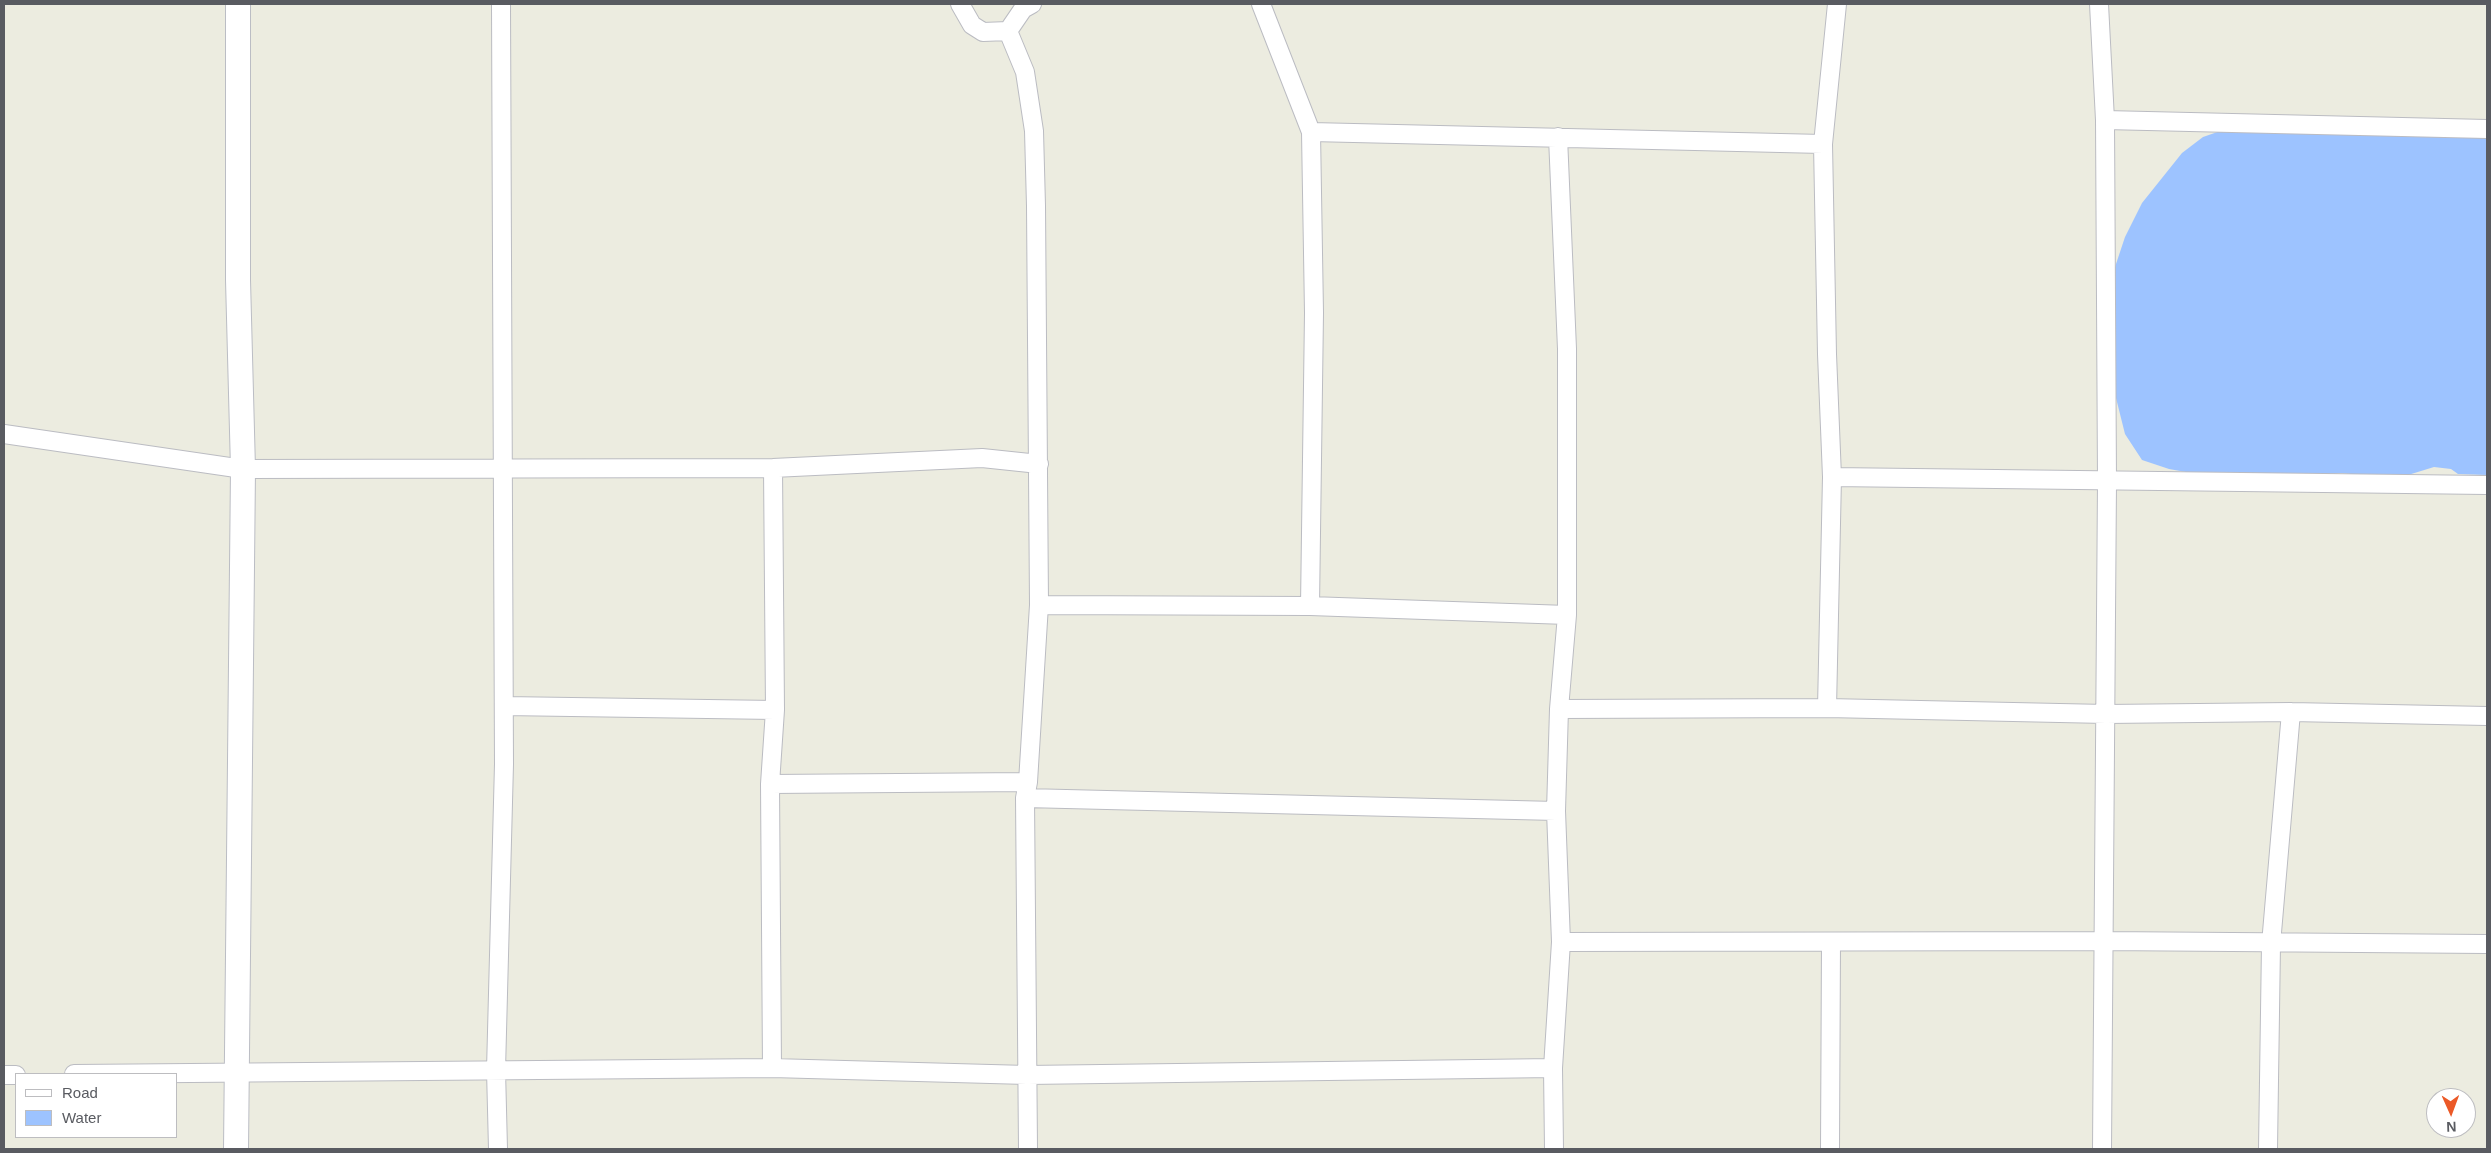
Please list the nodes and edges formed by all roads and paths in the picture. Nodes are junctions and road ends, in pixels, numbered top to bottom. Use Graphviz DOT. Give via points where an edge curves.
graph roads {
  1 [pos="238,4"];
  2 [pos="501,4"];
  3 [pos="960,4"];
  4 [pos="1032,4"];
  5 [pos="1261,4"];
  6 [pos="1837,4"];
  7 [pos="2099,4"];
  8 [pos="1008,31"];
  9 [pos="2105,120"];
  10 [pos="2487,130"];
  11 [pos="1311,132"];
  12 [pos="1558,137"];
  13 [pos="1823,144"];
  14 [pos="4,434"];
  15 [pos="1039,464"];
  16 [pos="502,468"];
  17 [pos="772,468"];
  18 [pos="243,469"];
  19 [pos="1832,477"];
  20 [pos="2106,482"];
  21 [pos="2487,485"];
  22 [pos="1039,605"];
  23 [pos="1310,606"];
  24 [pos="1567,615"];
  25 [pos="504,706"];
  26 [pos="1827,708"];
  27 [pos="1558,709"];
  28 [pos="775,710"];
  29 [pos="2291,712"];
  30 [pos="2106,714"];
  31 [pos="2487,716"];
  32 [pos="770,784"];
  33 [pos="1027,790"];
  34 [pos="1556,811"];
  35 [pos="2104,941"];
  36 [pos="1561,942"];
  37 [pos="1831,942"];
  38 [pos="2271,944"];
  39 [pos="2487,944"];
  40 [pos="772,1068"];
  41 [pos="1553,1068"];
  42 [pos="496,1070"];
  43 [pos="236,1072"];
  44 [pos="155,1073"];
  45 [pos="1027,1075"];
  46 [pos="236,1149"];
  47 [pos="498,1149"];
  48 [pos="1028,1149"];
  49 [pos="1554,1149"];
  50 [pos="1830,1149"];
  51 [pos="2102,1149"];
  52 [pos="2268,1149"];
  1 -- 18 [label="street" via="238,280"];
  2 -- 16 [label="street"];
  3 -- 8 [label="street" via="972,25 983,32"];
  4 -- 8 [label="street" via="1023,9"];
  5 -- 11 [label="street"];
  6 -- 13 [label="street"];
  7 -- 9 [label="street"];
  8 -- 15 [label="street" via="1025,72 1034,131"];
  9 -- 10 [label="street"];
  9 -- 20 [label="street"];
  11 -- 12 [label="street"];
  11 -- 23 [label="street" via="1314,313"];
  12 -- 13 [label="street"];
  12 -- 24 [label="street" via="1567,349"];
  13 -- 19 [label="street"];
  14 -- 18 [label="street"];
  15 -- 17 [label="street" via="982,458"];
  15 -- 22 [label="street"];
  16 -- 17 [label="street"];
  16 -- 18 [label="street"];
  16 -- 25 [label="street"];
  17 -- 28 [label="street"];
  18 -- 43 [label="street"];
  19 -- 20 [label="street"];
  19 -- 26 [label="street"];
  20 -- 21 [label="street"];
  20 -- 30 [label="street"];
  22 -- 23 [label="street"];
  22 -- 33 [label="street"];
  23 -- 24 [label="street"];
  24 -- 27 [label="street"];
  25 -- 28 [label="street"];
  25 -- 42 [label="street"];
  26 -- 27 [label="street"];
  26 -- 30 [label="street"];
  27 -- 34 [label="street"];
  28 -- 32 [label="street"];
  29 -- 30 [label="street"];
  29 -- 31 [label="street"];
  29 -- 38 [label="street"];
  30 -- 35 [label="street"];
  32 -- 33 [label="street"];
  32 -- 40 [label="street"];
  33 -- 34 [label="street"];
  33 -- 45 [label="street"];
  34 -- 36 [label="street"];
  35 -- 37 [label="street"];
  35 -- 38 [label="street"];
  35 -- 51 [label="street"];
  36 -- 37 [label="street"];
  36 -- 41 [label="street"];
  37 -- 50 [label="street"];
  38 -- 39 [label="street"];
  38 -- 52 [label="street"];
  40 -- 42 [label="street"];
  40 -- 45 [label="street"];
  41 -- 45 [label="street"];
  41 -- 49 [label="street"];
  42 -- 43 [label="street"];
  42 -- 47 [label="street"];
  43 -- 44 [label="street"];
  43 -- 46 [label="street"];
  45 -- 48 [label="street"];
}
